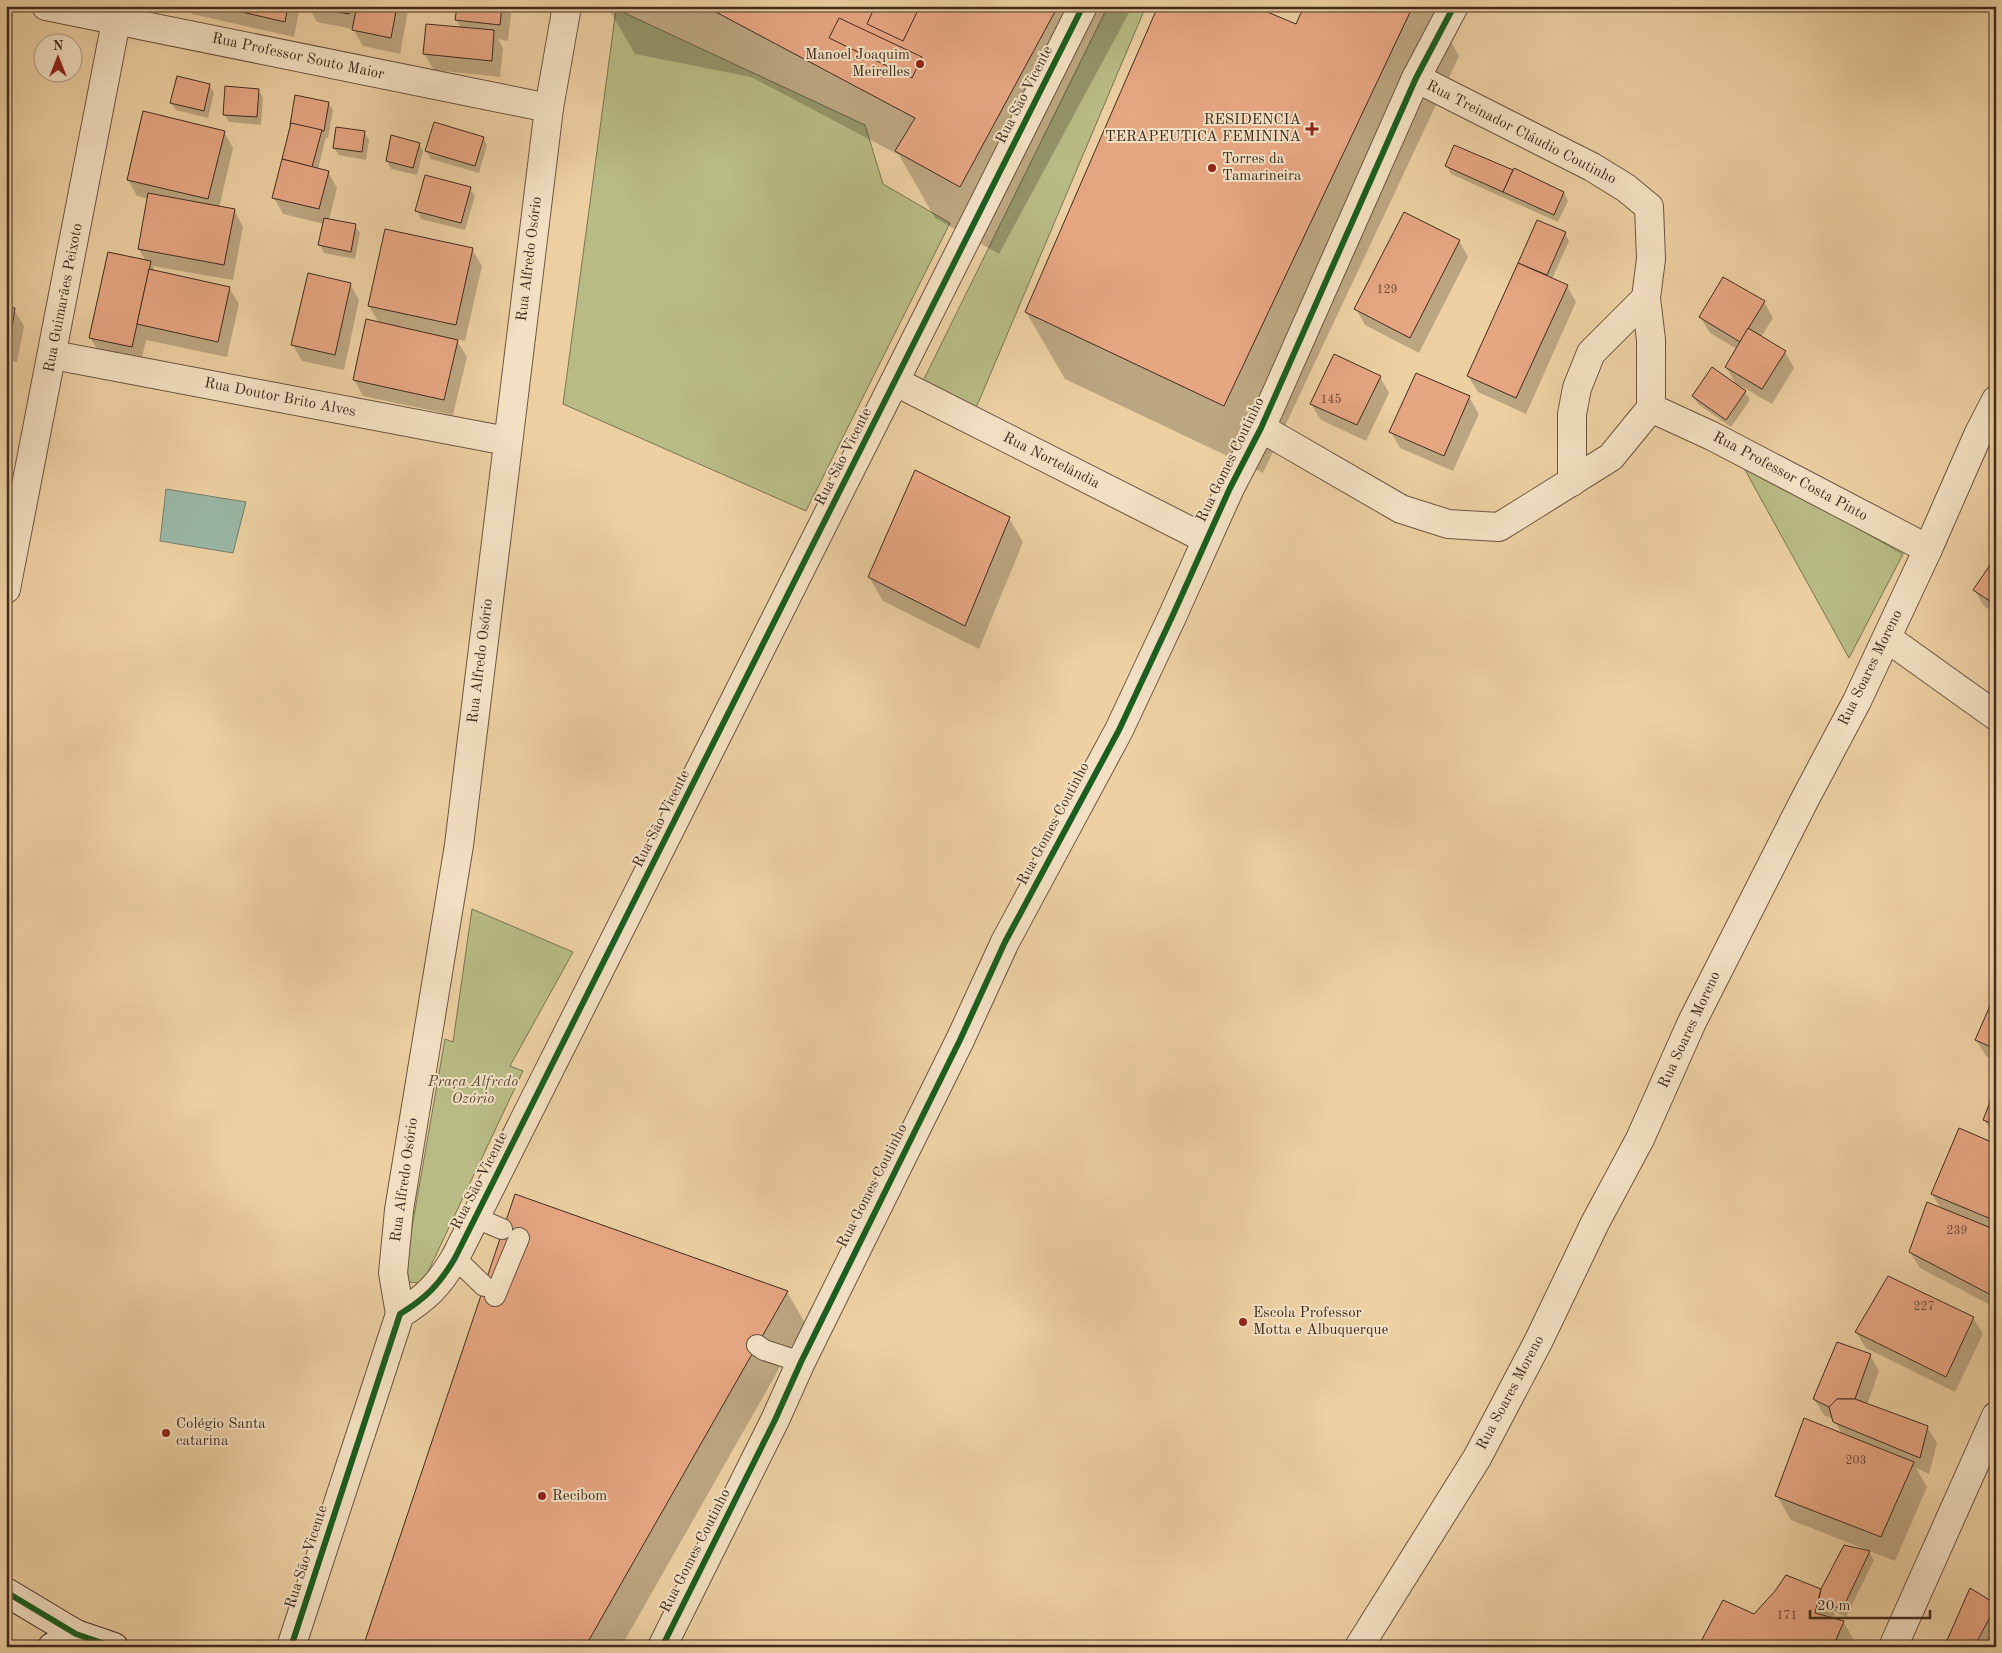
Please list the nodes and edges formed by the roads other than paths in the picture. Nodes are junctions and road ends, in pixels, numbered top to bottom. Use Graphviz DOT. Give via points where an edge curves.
graph roads {
  1 [pos="46,6"];
  2 [pos="567,6"];
  3 [pos="1083,6"];
  4 [pos="1454,6"];
  5 [pos="118,13"];
  6 [pos="1416,78"];
  7 [pos="549,108"];
  8 [pos="1646,298"];
  9 [pos="53,355"];
  10 [pos="896,382"];
  11 [pos="1996,400"];
  12 [pos="1651,408"];
  13 [pos="1261,428"];
  14 [pos="508,441"];
  15 [pos="1572,482"];
  16 [pos="1206,539"];
  17 [pos="1928,549"];
  18 [pos="6,589"];
  19 [pos="1887,638"];
  20 [pos="1996,716"];
  21 [pos="476,1218"];
  22 [pos="455,1258"];
  23 [pos="400,1314"];
  24 [pos="756,1345"];
  25 [pos="801,1362"];
  26 [pos="1996,1416"];
  27 [pos="6,1592"];
  28 [pos="76,1634"];
  29 [pos="52,1647"];
  30 [pos="114,1647"];
  31 [pos="291,1647"];
  32 [pos="662,1647"];
  33 [pos="1359,1647"];
  34 [pos="1893,1647"];
  1 -- 5 [label="street, Rua Professor Souto Maior"];
  2 -- 7 [label="street, Rua Alfredo Osório"];
  3 -- 10 [label="street, Rua São Vicente"];
  4 -- 6 [label="street, Rua Gomes Coutinho"];
  5 -- 7 [label="street, Rua Professor Souto Maior"];
  5 -- 9 [label="street, Rua Guimarães Peixoto"];
  6 -- 8 [label="street, Rua Treinador Cláudio Coutinho" via="1598,170 1649,207 1651,259"];
  6 -- 13 [label="street, Rua Gomes Coutinho"];
  7 -- 14 [label="street, Rua Alfredo Osório"];
  8 -- 12 [label="street, Rua Treinador Cláudio Coutinho" via="1651,340"];
  8 -- 15 [label="street" via="1591,353 1577,388 1572,414"];
  9 -- 14 [label="street, Rua Doutor Brito Alves"];
  9 -- 18 [label="street, Rua Guimarães Peixoto"];
  10 -- 16 [label="street, Rua Nortelândia"];
  10 -- 21 [label="street, Rua São Vicente"];
  11 -- 17 [label="street, Rua Soares Moreno"];
  12 -- 15 [label="street" via="1611,456"];
  12 -- 17 [label="street, Rua Professor Costa Pinto" via="1712,436"];
  13 -- 15 [label="street" via="1401,510 1448,524 1498,527"];
  13 -- 16 [label="street, Rua Gomes Coutinho"];
  14 -- 23 [label="street, Rua Alfredo Osório" via="459,845 399,1210 394,1273"];
  16 -- 25 [label="street, Rua Gomes Coutinho" via="1119,730 1005,942"];
  17 -- 19 [label="street, Rua Soares Moreno"];
  19 -- 20 [label="street"];
  19 -- 33 [label="street, Rua Soares Moreno" via="1692,1022 1640,1139 1477,1458"];
  21 -- 22 [label="street, Rua São Vicente"];
  21 -- 22 [label="lane" via="511,1234 489,1291"];
  22 -- 23 [label="street, Rua São Vicente" via="434,1290"];
  23 -- 31 [label="street, Rua São Vicente"];
  24 -- 25 [label="lane"];
  25 -- 32 [label="street, Rua Gomes Coutinho"];
  26 -- 34 [label="street"];
  27 -- 28 [label="street"];
  28 -- 29 [label="street"];
  28 -- 30 [label="street"];
}
